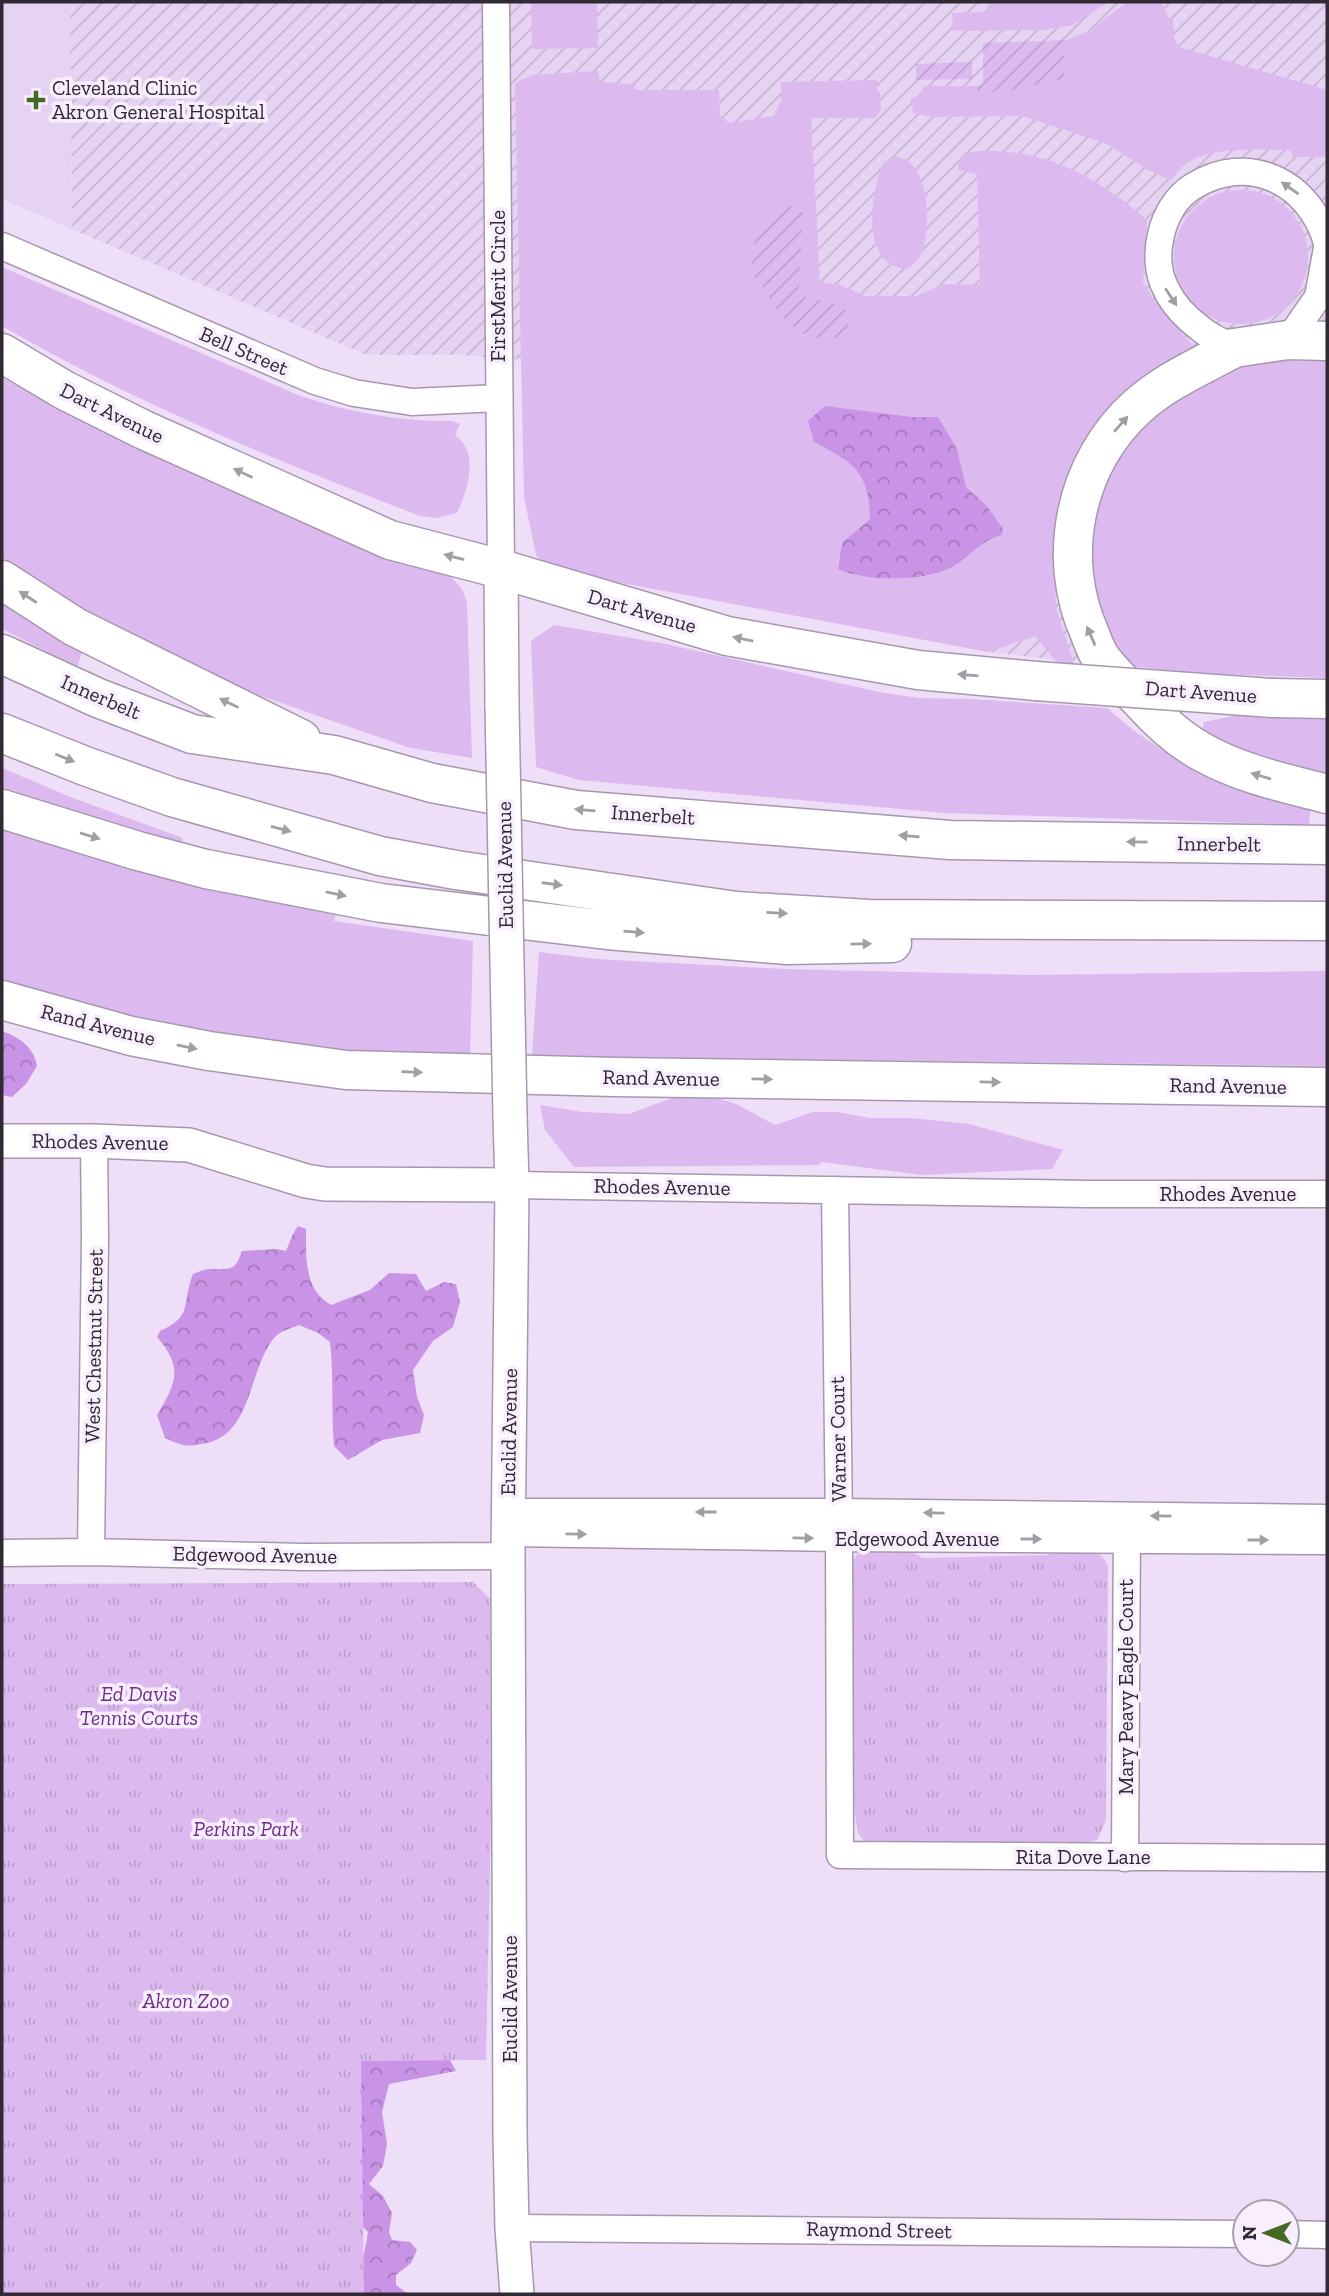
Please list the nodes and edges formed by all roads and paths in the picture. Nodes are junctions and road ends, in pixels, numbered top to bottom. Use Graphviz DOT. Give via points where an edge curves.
graph roads {
  1 [pos="496,2"];
  2 [pos="1327,245"];
  3 [pos="2,246"];
  4 [pos="1288,340"];
  5 [pos="1327,341"];
  6 [pos="1234,348"];
  7 [pos="2,353"];
  8 [pos="499,398"];
  9 [pos="501,569"];
  10 [pos="2,580"];
  11 [pos="2,654"];
  12 [pos="1327,699"];
  13 [pos="2,733"];
  14 [pos="334,755"];
  15 [pos="1327,794"];
  16 [pos="2,809"];
  17 [pos="1327,845"];
  18 [pos="1324,921"];
  19 [pos="2,1000"];
  20 [pos="1327,1087"];
  21 [pos="2,1140"];
  22 [pos="94,1140"];
  23 [pos="512,1185"];
  24 [pos="835,1190"];
  25 [pos="1327,1194"];
  26 [pos="839,1512"];
  27 [pos="1327,1518"];
  28 [pos="1127,1528"];
  29 [pos="508,1534"];
  30 [pos="839,1538"];
  31 [pos="1327,1541"];
  32 [pos="91,1552"];
  33 [pos="2,1553"];
  34 [pos="840,1856"];
  35 [pos="1125,1858"];
  36 [pos="1327,1858"];
  37 [pos="512,2228"];
  38 [pos="1231,2234"];
  39 [pos="1301,2234"];
  40 [pos="1327,2235"];
  41 [pos="517,2294"];
  1 -- 8 [label="street, FirstMerit Circle"];
  2 -- 4 [label="street" via="1318,297"];
  2 -- 6 [label="street, one-way" via="1322,224 1297,191 1255,173 1208,178 1175,203 1159,250 1166,289 1201,330"];
  3 -- 8 [label="street, Bell Street" via="315,381 354,393 412,402"];
  4 -- 5 [label="main road"];
  4 -- 6 [label="main road"];
  15 -- 6 [label="main road, one-way" via="1240,770 1201,752 1166,728 1101,658 1074,584 1074,525 1084,486 1104,447 1156,391"];
  9 -- 7 [label="main road, Dart Avenue, one-way" via="390,540 144,430"];
  8 -- 9 [label="street, FirstMerit Circle"];
  12 -- 9 [label="main road, Dart Avenue, one-way, bridge" via="918,670 727,636"];
  9 -- 23 [label="street, Euclid Avenue, bridge"];
  14 -- 10 [label="main road, one-way" via="75,627"];
  11 -- 14 [label="main road, Innerbelt" via="192,734"];
  13 -- 18 [label="main road, one-way" via="172,797 380,856 736,911 869,919"];
  17 -- 14 [label="main road, Innerbelt, one-way" via="950,840 576,810 432,783"];
  16 -- 18 [label="main road, one-way" via="206,869 368,900 607,930 787,945 1035,941"];
  19 -- 20 [label="main road, Rand Avenue, one-way" via="170,1044 346,1070"];
  21 -- 22 [label="street, Rhodes Avenue"];
  22 -- 23 [label="street, Rhodes Avenue" via="189,1145 325,1184"];
  22 -- 32 [label="street, West Chestnut Street"];
  23 -- 24 [label="street, Rhodes Avenue"];
  23 -- 29 [label="street, Euclid Avenue"];
  24 -- 25 [label="street, Rhodes Avenue"];
  24 -- 26 [label="street, Warner Court"];
  28 -- 26 [label="street, Edgewood Avenue, one-way"];
  26 -- 29 [label="street, Edgewood Avenue, one-way"];
  26 -- 30 [label="street, Warner Court"];
  27 -- 28 [label="street, Edgewood Avenue, one-way"];
  30 -- 28 [label="street, Edgewood Avenue, one-way"];
  28 -- 31 [label="street, Edgewood Avenue, one-way"];
  28 -- 35 [label="street, Mary Peavy Eagle Court"];
  29 -- 30 [label="street, Edgewood Avenue, one-way"];
  29 -- 32 [label="street, Edgewood Avenue" via="302,1557"];
  29 -- 37 [label="street, Euclid Avenue"];
  30 -- 34 [label="street, Warner Court"];
  32 -- 33 [label="street, Edgewood Avenue"];
  34 -- 35 [label="street, Rita Dove Lane"];
  35 -- 36 [label="street, Rita Dove Lane"];
  37 -- 38 [label="street, Raymond Street"];
  37 -- 41 [label="street, Euclid Avenue"];
  39 -- 40 [label="street"];
}
